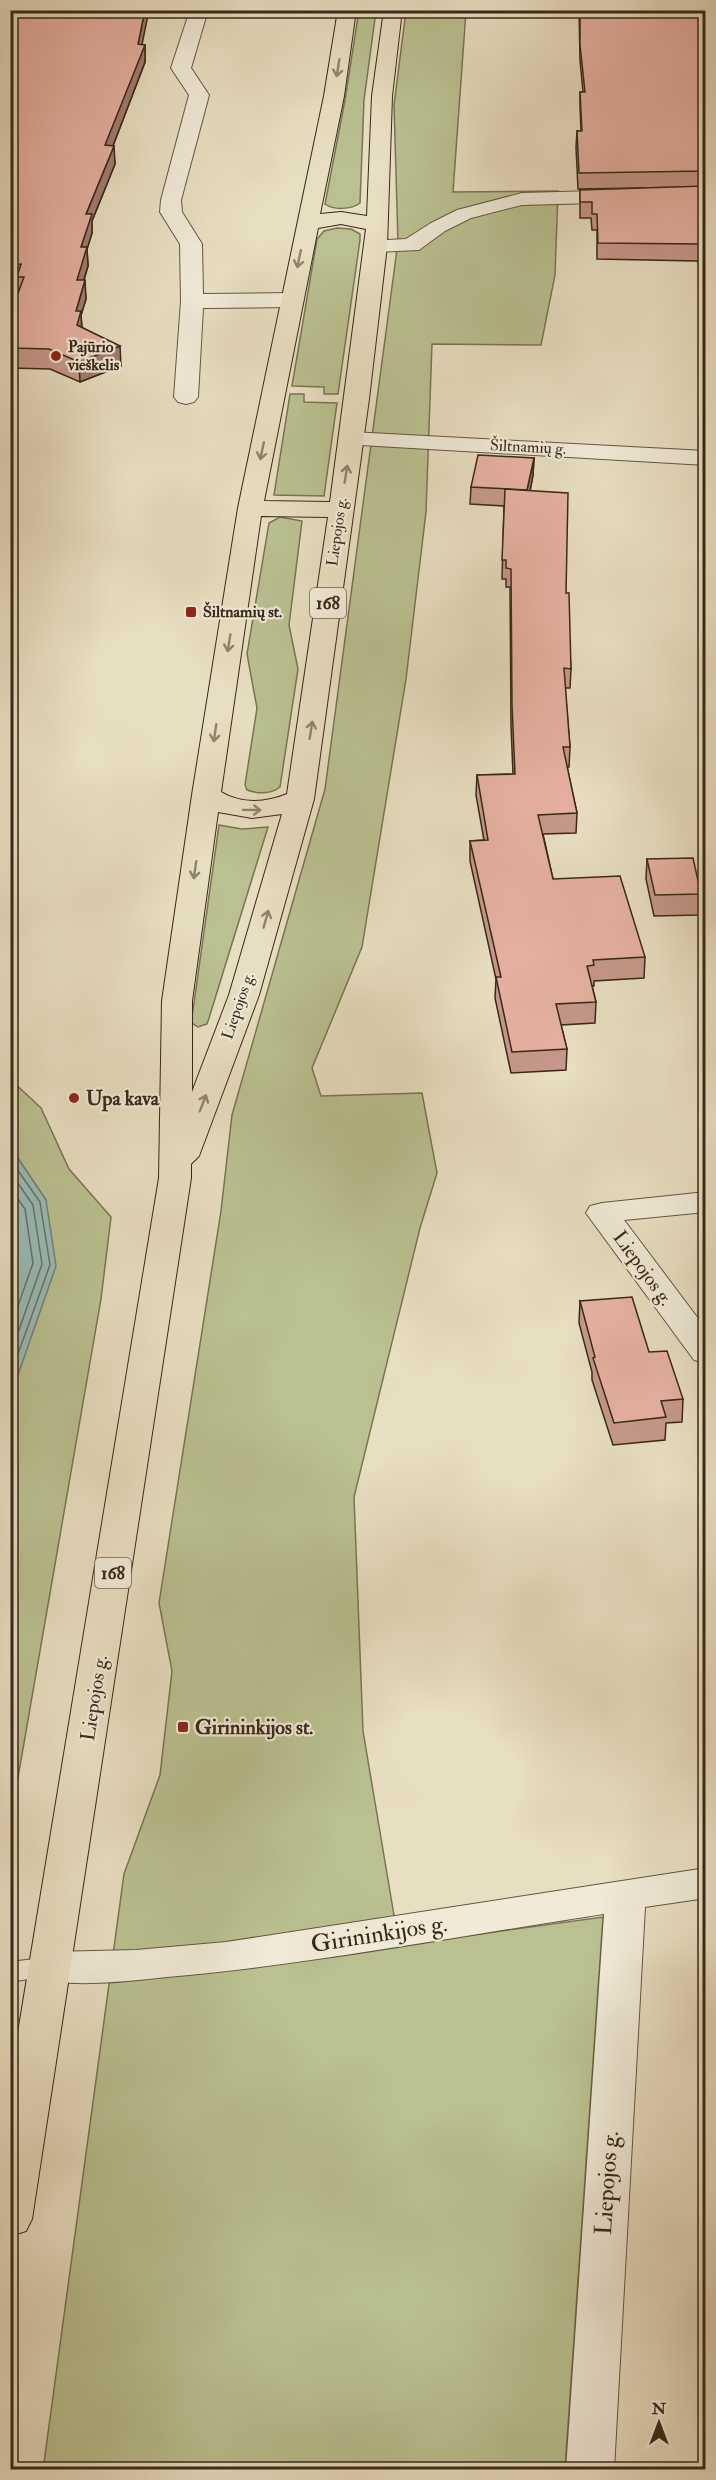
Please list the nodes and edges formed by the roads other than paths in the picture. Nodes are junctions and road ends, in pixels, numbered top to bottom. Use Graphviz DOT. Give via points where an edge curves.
graph roads {
  1 [pos="199,10"];
  2 [pos="347,10"];
  3 [pos="393,10"];
  4 [pos="705,194"];
  5 [pos="306,225"];
  6 [pos="376,236"];
  7 [pos="291,300"];
  8 [pos="192,301"];
  9 [pos="186,397"];
  10 [pos="351,439"];
  11 [pos="705,458"];
  12 [pos="250,508"];
  13 [pos="340,510"];
  14 [pos="206,795"];
  15 [pos="300,799"];
  16 [pos="175,1178"];
  17 [pos="705,1202"];
  18 [pos="705,1353"];
  19 [pos="705,1883"];
  20 [pos="625,1897"];
  21 [pos="31,1970"];
  22 [pos="10,2219"];
  23 [pos="590,2469"];
  1 -- 8 [label="street" via="181,68 199,95 171,200 171,212 191,244"];
  2 -- 5 [label="main road, Liepojos g. / 168, one-way"];
  3 -- 6 [label="main road, Liepojos g. / 168" via="382,96"];
  4 -- 6 [label="street" via="522,199 464,214 411,245"];
  5 -- 6 [label="main road" via="351,218"];
  5 -- 7 [label="main road, Liepojos g. / 168, one-way"];
  6 -- 10 [label="main road, Liepojos g. / 168"];
  7 -- 8 [label="street"];
  7 -- 12 [label="main road, Liepojos g. / 168, one-way"];
  8 -- 9 [label="street"];
  10 -- 11 [label="street, Šiltnamių g."];
  13 -- 10 [label="main road, Liepojos g. / 168, one-way"];
  12 -- 13 [label="main road"];
  12 -- 14 [label="main road, Liepojos g. / 168, one-way"];
  15 -- 13 [label="main road, Liepojos g. / 168, one-way"];
  14 -- 15 [label="main road, one-way" via="239,810 262,810"];
  14 -- 16 [label="main road, Liepojos g. / 168, one-way" via="177,1001"];
  16 -- 15 [label="main road, Liepojos g. / 168, one-way" via="244,995"];
  16 -- 21 [label="main road, Liepojos g. / 168"];
  17 -- 18 [label="street, Liepojos g." via="602,1213"];
  19 -- 20 [label="street, Girininkijos g."];
  20 -- 21 [label="street, Girininkijos g." via="226,1957"];
  20 -- 23 [label="street, Liepojos g."];
  21 -- 22 [label="main road, Liepojos g. / 168"];
}
